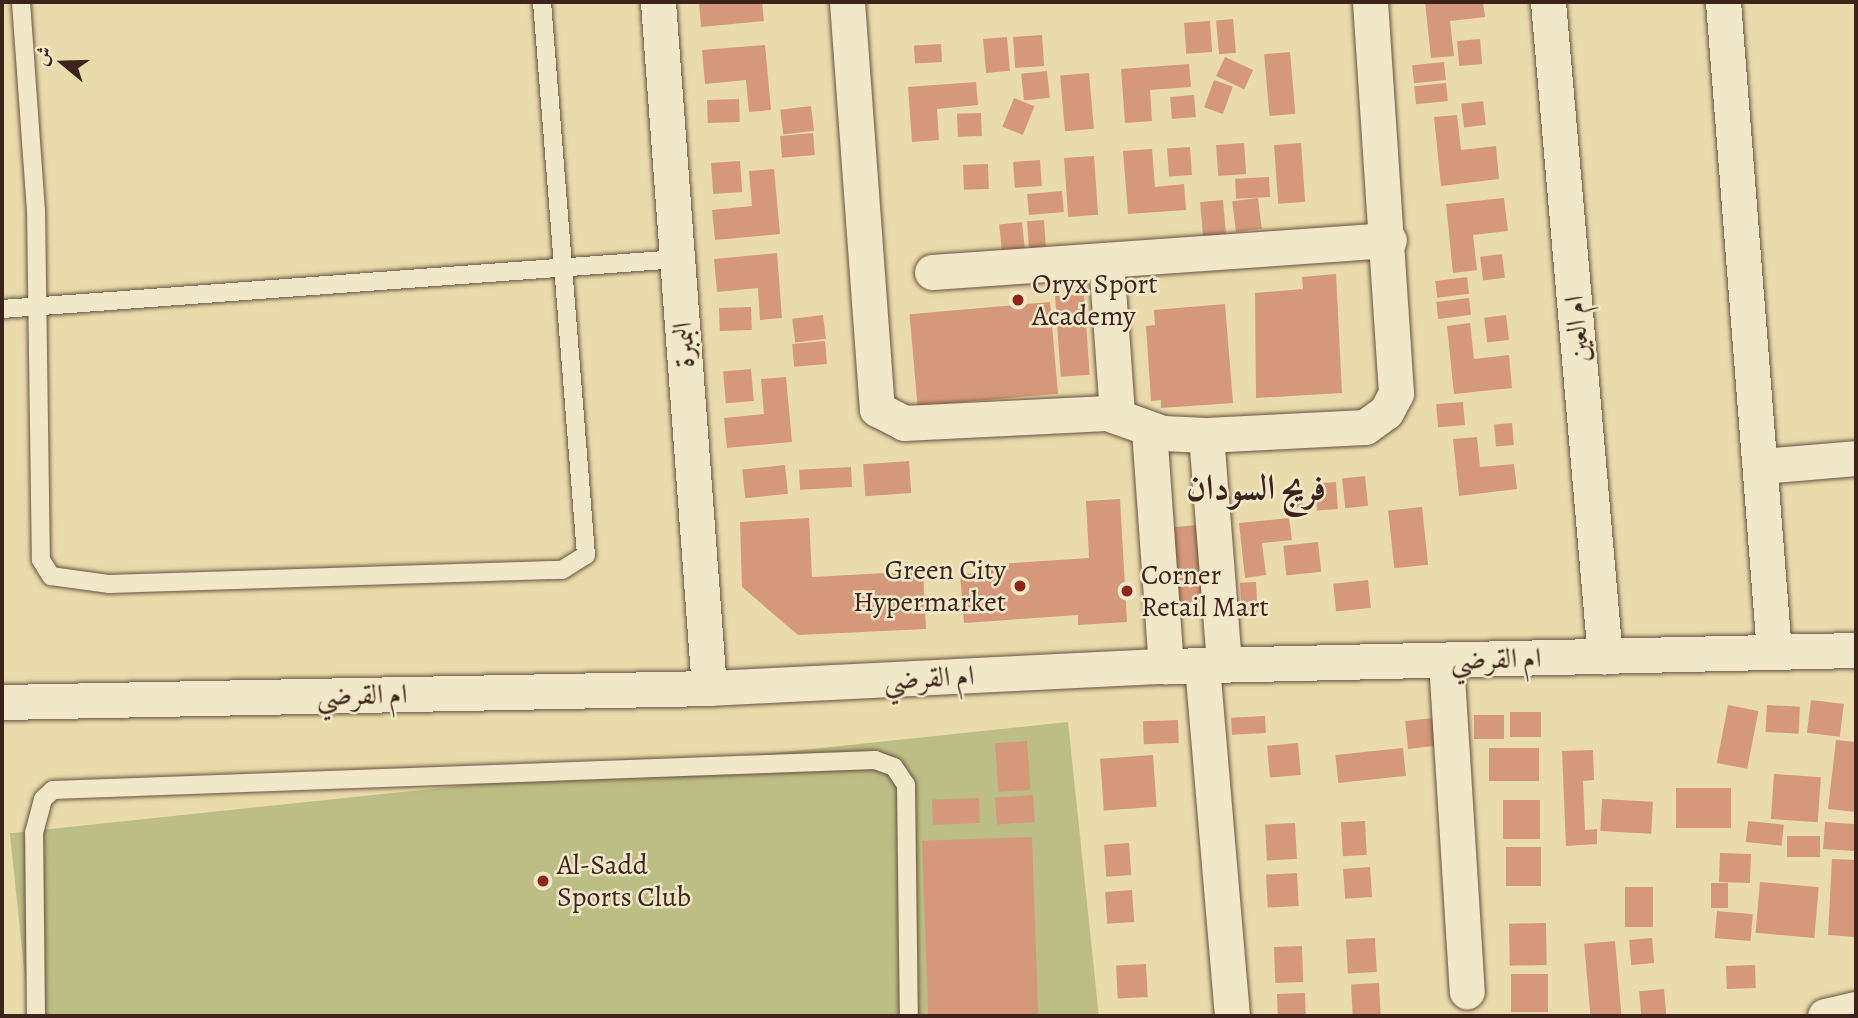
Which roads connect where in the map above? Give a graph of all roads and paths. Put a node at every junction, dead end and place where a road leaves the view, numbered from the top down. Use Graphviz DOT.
graph roads {
  1 [pos="21,2"];
  2 [pos="542,2"];
  3 [pos="658,2"];
  4 [pos="856,2"];
  5 [pos="1370,2"];
  6 [pos="1548,2"];
  7 [pos="1723,2"];
  8 [pos="1390,240"];
  9 [pos="678,259"];
  10 [pos="1106,260"];
  11 [pos="563,268"];
  12 [pos="932,272"];
  13 [pos="37,306"];
  14 [pos="2,309"];
  15 [pos="1116,415"];
  16 [pos="1149,430"];
  17 [pos="1206,435"];
  18 [pos="1856,458"];
  19 [pos="1761,466"];
  20 [pos="1856,650"];
  21 [pos="1774,652"];
  22 [pos="1605,657"];
  23 [pos="1447,661"];
  24 [pos="1213,665"];
  25 [pos="1166,666"];
  26 [pos="709,688"];
  27 [pos="2,702"];
  28 [pos="1467,991"];
  29 [pos="1856,1009"];
  30 [pos="36,1016"];
  31 [pos="909,1016"];
  32 [pos="1232,1016"];
  33 [pos="1825,1016"];
  1 -- 13 [label="lane"];
  2 -- 11 [label="lane"];
  3 -- 9 [label="street, البمبرة"];
  4 -- 15 [label="street"];
  5 -- 8 [label="street"];
  6 -- 22 [label="street, ام العين"];
  7 -- 19 [label="street"];
  8 -- 10 [label="street"];
  8 -- 17 [label="street"];
  9 -- 11 [label="lane"];
  9 -- 26 [label="street, البمبرة"];
  10 -- 12 [label="street"];
  10 -- 15 [label="street"];
  11 -- 13 [label="lane"];
  11 -- 13 [label="lane"];
  13 -- 14 [label="lane"];
  15 -- 16 [label="street"];
  16 -- 17 [label="street"];
  16 -- 25 [label="street"];
  17 -- 24 [label="street"];
  18 -- 19 [label="street"];
  19 -- 21 [label="street"];
  20 -- 21 [label="street, ام القرضي"];
  21 -- 22 [label="street, ام القرضي"];
  22 -- 23 [label="street, ام القرضي"];
  23 -- 24 [label="street, ام القرضي"];
  23 -- 28 [label="street"];
  24 -- 25 [label="street, ام القرضي"];
  24 -- 32 [label="street"];
  25 -- 26 [label="street, ام القرضي"];
  26 -- 27 [label="street, ام القرضي"];
  29 -- 33 [label="street"];
  30 -- 31 [label="lane"];
}
